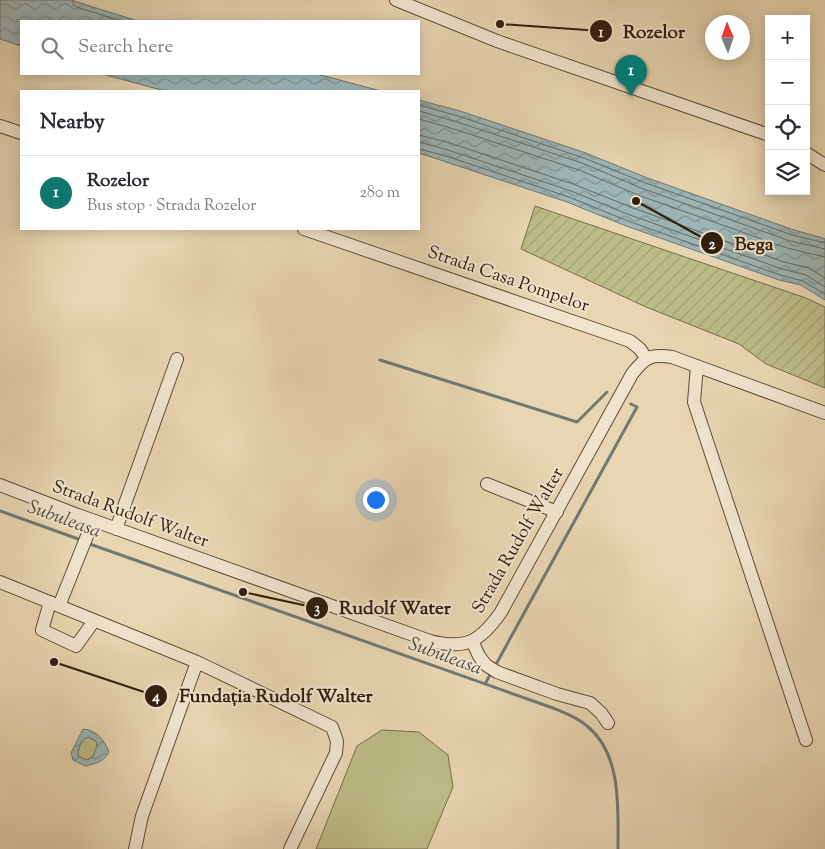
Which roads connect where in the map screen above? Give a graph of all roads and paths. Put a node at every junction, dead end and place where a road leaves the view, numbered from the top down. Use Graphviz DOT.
graph roads {
  1 [pos="396,0"];
  2 [pos="0,126"];
  3 [pos="20,133"];
  4 [pos="765,134"];
  5 [pos="810,156"];
  6 [pos="825,165"];
  7 [pos="307,230"];
  8 [pos="646,358"];
  9 [pos="177,359"];
  10 [pos="697,366"];
  11 [pos="825,413"];
  12 [pos="488,484"];
  13 [pos="0,485"];
  14 [pos="556,512"];
  15 [pos="92,524"];
  16 [pos="116,529"];
  17 [pos="0,582"];
  18 [pos="54,604"];
  19 [pos="94,621"];
  20 [pos="472,641"];
  21 [pos="196,662"];
  22 [pos="608,723"];
  23 [pos="806,740"];
  24 [pos="135,849"];
  25 [pos="290,849"];
  1 -- 4 [label="street"];
  2 -- 3 [label="street"];
  5 -- 6 [label="street"];
  7 -- 8 [label="street, Strada Casa Pompelor"];
  8 -- 10 [label="street"];
  8 -- 14 [label="street, Strada Rudolf Walter"];
  9 -- 16 [label="street"];
  10 -- 11 [label="street"];
  10 -- 23 [label="street"];
  12 -- 14 [label="street"];
  13 -- 15 [label="street, Strada Rudolf Walter"];
  14 -- 20 [label="street, Strada Rudolf Walter"];
  15 -- 16 [label="street, Strada Rudolf Walter"];
  15 -- 18 [label="street"];
  16 -- 20 [label="street, Strada Rudolf Walter"];
  17 -- 18 [label="street"];
  18 -- 19 [label="street"];
  18 -- 19 [label="street"];
  19 -- 21 [label="street"];
  20 -- 22 [label="street"];
  21 -- 24 [label="street"];
  21 -- 25 [label="street"];
}
